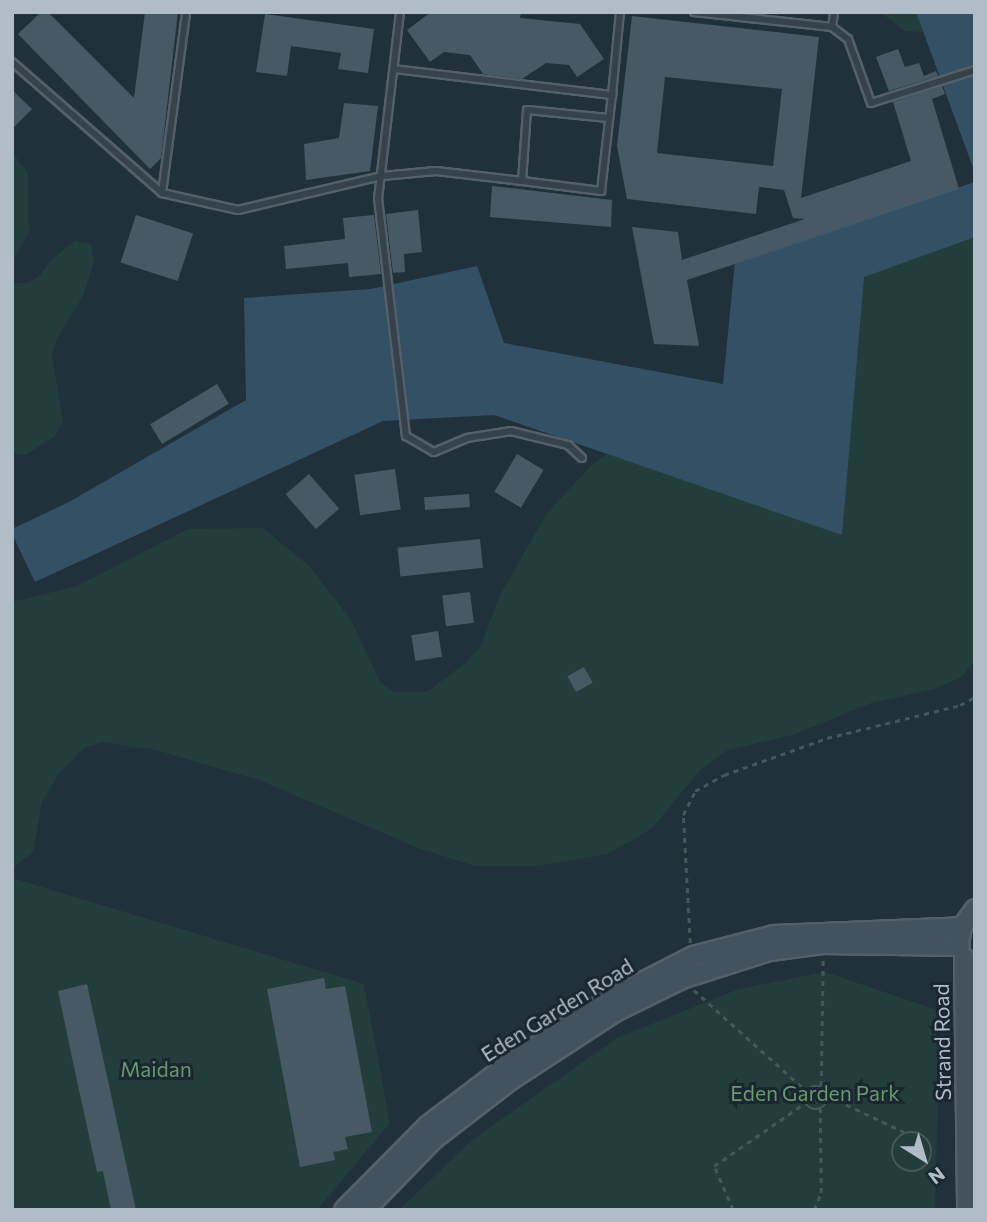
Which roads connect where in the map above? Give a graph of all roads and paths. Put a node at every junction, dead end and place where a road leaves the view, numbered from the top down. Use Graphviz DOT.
graph roads {
  1 [pos="186,12"];
  2 [pos="400,12"];
  3 [pos="620,12"];
  4 [pos="694,12"];
  5 [pos="834,12"];
  6 [pos="832,27"];
  7 [pos="13,64"];
  8 [pos="394,69"];
  9 [pos="975,70"];
  10 [pos="612,94"];
  11 [pos="608,118"];
  12 [pos="382,176"];
  13 [pos="522,181"];
  14 [pos="162,193"];
  15 [pos="582,458"];
  16 [pos="975,697"];
  17 [pos="975,909"];
  18 [pos="962,927"];
  19 [pos="823,944"];
  20 [pos="693,956"];
  21 [pos="966,959"];
  22 [pos="682,979"];
  23 [pos="821,1086"];
  24 [pos="806,1091"];
  25 [pos="828,1096"];
  26 [pos="805,1103"];
  27 [pos="820,1109"];
  28 [pos="905,1133"];
  29 [pos="344,1210"];
  30 [pos="365,1210"];
  31 [pos="733,1210"];
  32 [pos="814,1210"];
  33 [pos="967,1210"];
  1 -- 14 [label="lane"];
  2 -- 8 [label="lane"];
  3 -- 10 [label="lane"];
  4 -- 6 [label="lane"];
  5 -- 6 [label="lane"];
  6 -- 9 [label="lane"];
  7 -- 14 [label="lane"];
  8 -- 10 [label="lane"];
  8 -- 12 [label="lane"];
  10 -- 11 [label="lane"];
  11 -- 13 [label="lane"];
  11 -- 13 [label="lane"];
  12 -- 13 [label="lane"];
  12 -- 14 [label="lane"];
  12 -- 15 [label="lane"];
  16 -- 20 [label="path"];
  17 -- 18 [label="main road"];
  18 -- 20 [label="main road, Eden Garden Road"];
  18 -- 21 [label="main road, Strand Road"];
  19 -- 21 [label="main road, Eden Garden Road"];
  19 -- 22 [label="main road, Eden Garden Road"];
  19 -- 23 [label="path"];
  20 -- 29 [label="main road, Eden Garden Road"];
  21 -- 33 [label="main road, Strand Road"];
  22 -- 24 [label="path"];
  22 -- 30 [label="main road, Eden Garden Road"];
  23 -- 24 [label="path"];
  23 -- 25 [label="path"];
  24 -- 26 [label="path"];
  25 -- 27 [label="path"];
  25 -- 28 [label="path"];
  26 -- 27 [label="path"];
  26 -- 31 [label="path"];
  27 -- 32 [label="path"];
  28 -- 28 [label="path"];
}
